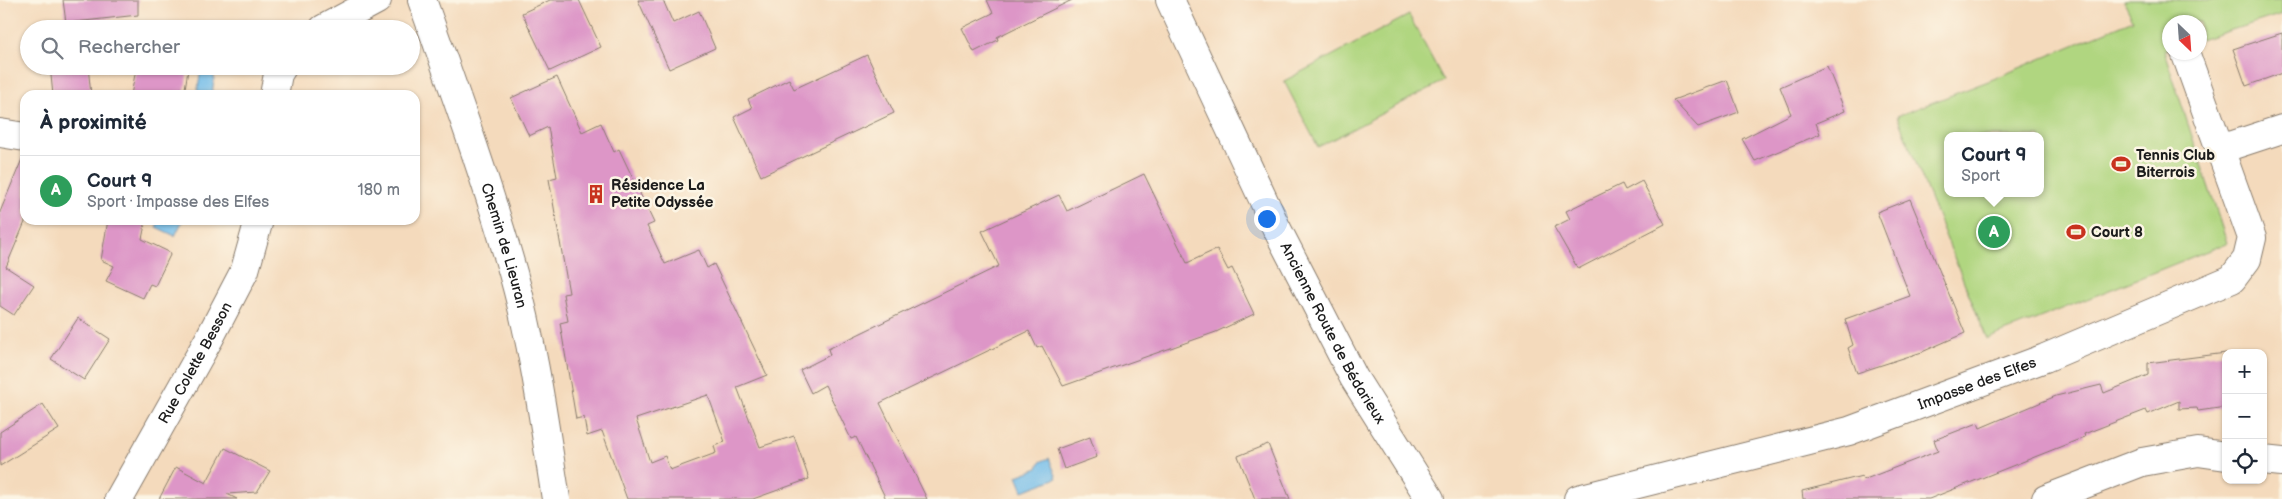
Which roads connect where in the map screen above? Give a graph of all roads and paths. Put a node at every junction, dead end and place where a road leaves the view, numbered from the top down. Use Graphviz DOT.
graph roads {
  1 [pos="377,0"];
  2 [pos="422,0"];
  3 [pos="1170,0"];
  4 [pos="340,20"];
  5 [pos="2188,60"];
  6 [pos="278,75"];
  7 [pos="275,90"];
  8 [pos="2282,129"];
  9 [pos="0,132"];
  10 [pos="20,136"];
  11 [pos="2221,149"];
  12 [pos="258,225"];
  13 [pos="2222,455"];
  14 [pos="2267,460"];
  15 [pos="2282,462"];
  16 [pos="119,499"];
  17 [pos="556,499"];
  18 [pos="1430,499"];
  19 [pos="1578,499"];
  20 [pos="2046,499"];
  1 -- 4 [label="street"];
  2 -- 17 [label="street, Chemin de Lieuran"];
  3 -- 18 [label="street, Ancienne Route de Bédarieux"];
  5 -- 11 [label="street, Impasse des Elfes"];
  6 -- 7 [label="street"];
  8 -- 11 [label="street"];
  9 -- 10 [label="street"];
  11 -- 19 [label="street, Impasse des Elfes"];
  12 -- 16 [label="street, Rue Colette Besson"];
  13 -- 20 [label="street"];
  14 -- 15 [label="street"];
}
